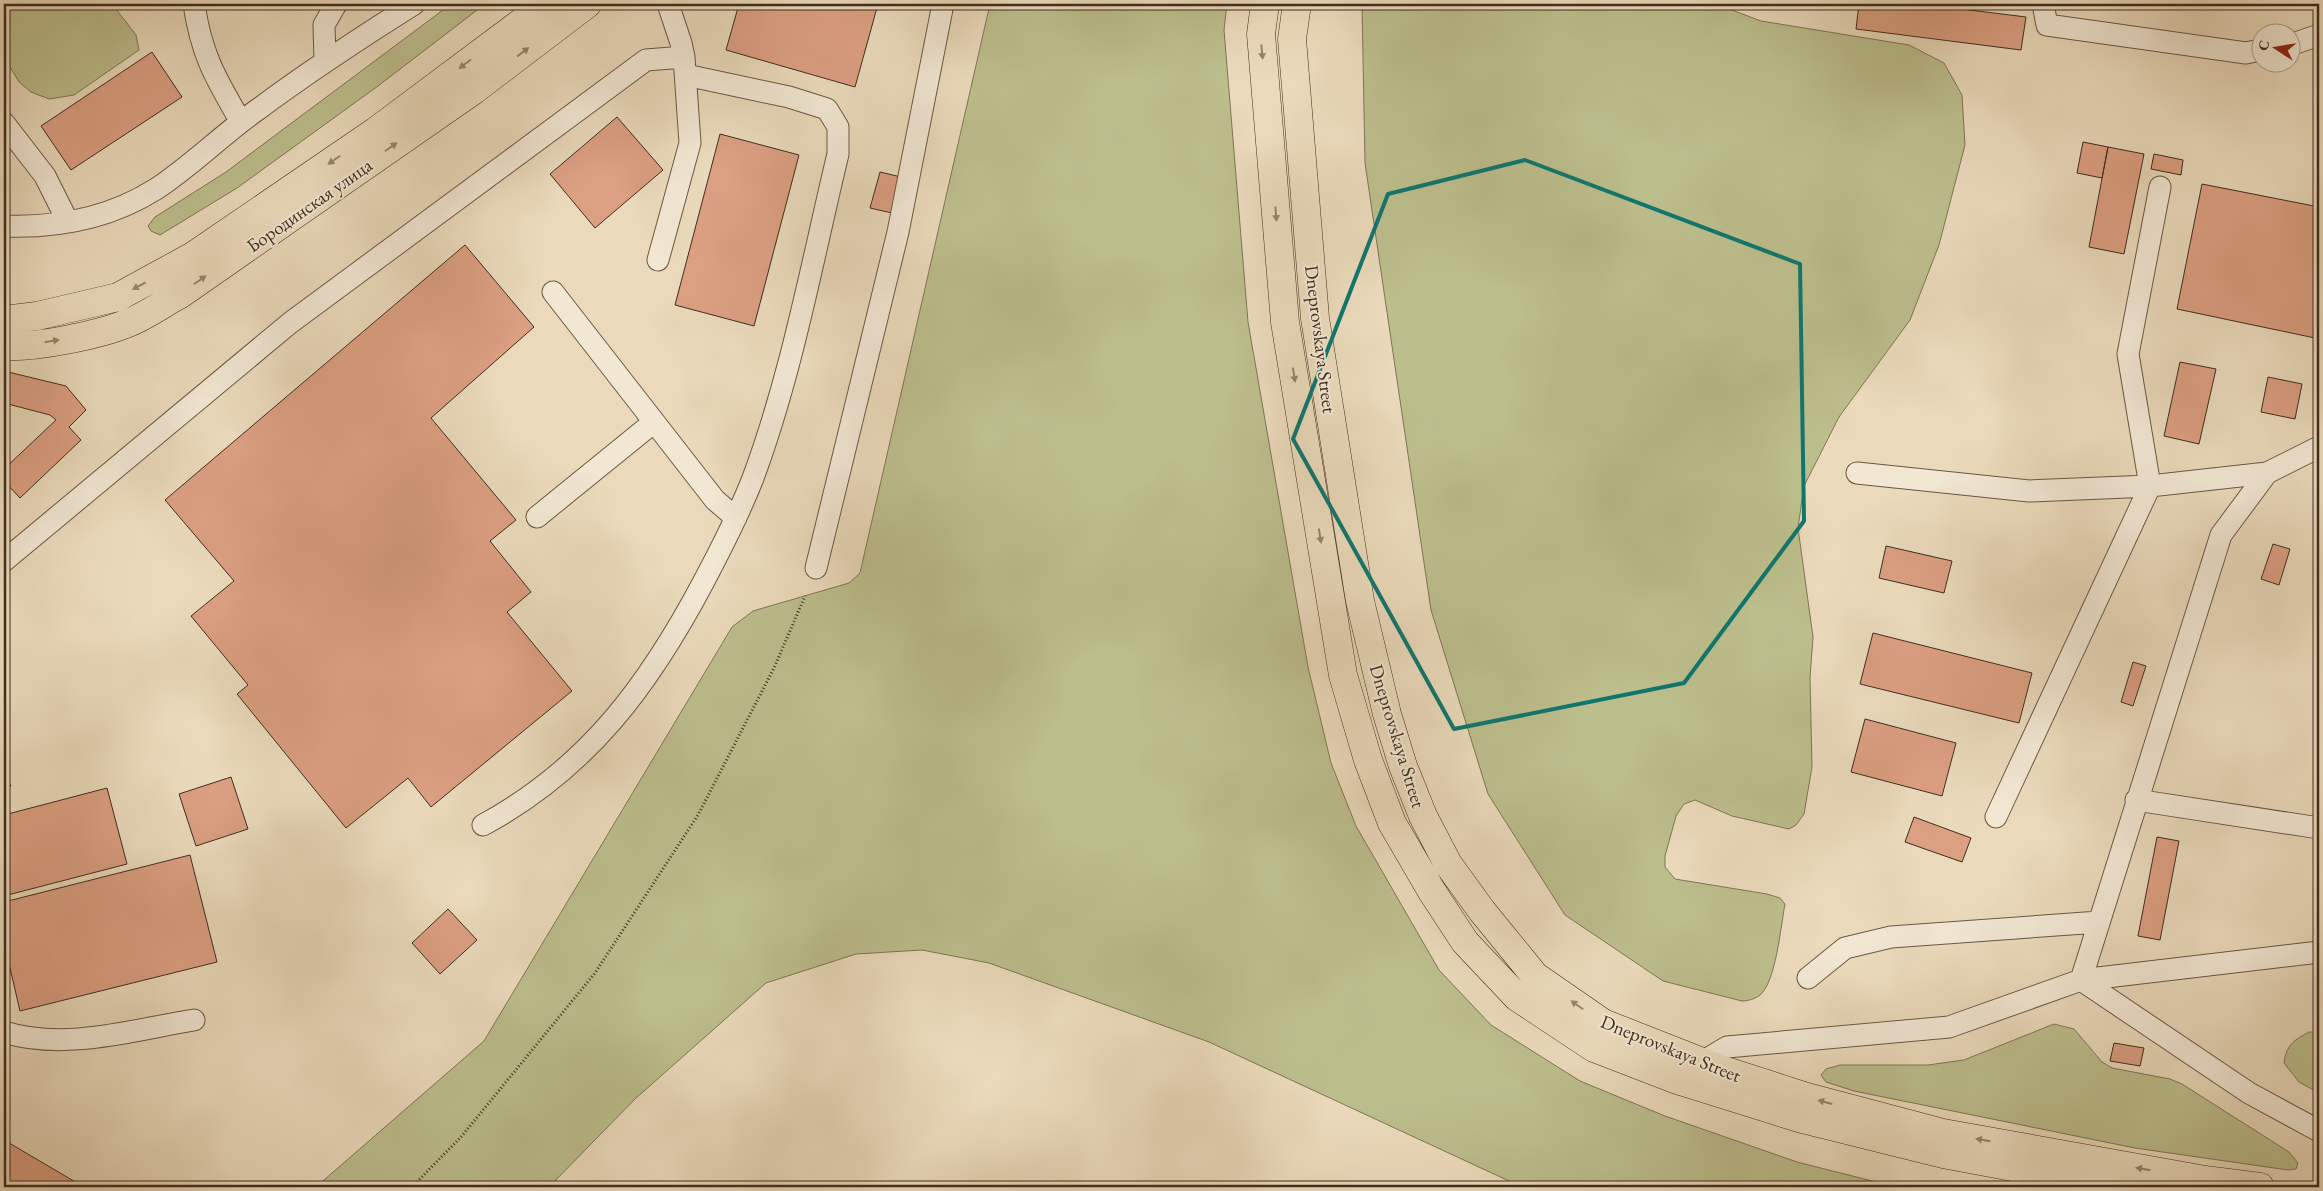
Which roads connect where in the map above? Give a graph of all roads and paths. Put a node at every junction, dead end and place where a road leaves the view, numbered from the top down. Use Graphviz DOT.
graph roads {
  1 [pos="194,4"];
  2 [pos="336,4"];
  3 [pos="414,4"];
  4 [pos="546,4"];
  5 [pos="587,4"];
  6 [pos="668,4"];
  7 [pos="942,4"];
  8 [pos="1265,4"];
  9 [pos="1297,4"];
  10 [pos="2043,4"];
  11 [pos="2319,35"];
  12 [pos="2300,42"];
  13 [pos="2250,52"];
  14 [pos="325,60"];
  15 [pos="685,66"];
  16 [pos="241,122"];
  17 [pos="4,123"];
  18 [pos="2160,187"];
  19 [pos="68,222"];
  20 [pos="4,226"];
  21 [pos="658,260"];
  22 [pos="554,292"];
  23 [pos="4,320"];
  24 [pos="4,346"];
  25 [pos="654,422"];
  26 [pos="2319,447"];
  27 [pos="1857,473"];
  28 [pos="2267,473"];
  29 [pos="2150,486"];
  30 [pos="537,517"];
  31 [pos="736,518"];
  32 [pos="4,561"];
  33 [pos="816,568"];
  34 [pos="2136,800"];
  35 [pos="1996,817"];
  36 [pos="482,825"];
  37 [pos="2319,828"];
  38 [pos="2098,922"];
  39 [pos="2319,952"];
  40 [pos="1808,978"];
  41 [pos="2081,980"];
  42 [pos="194,1020"];
  43 [pos="4,1032"];
  44 [pos="1702,1062"];
  45 [pos="2319,1131"];
  46 [pos="412,1187"];
  47 [pos="2120,1187"];
  48 [pos="2260,1187"];
  1 -- 16 [label="lane"];
  2 -- 14 [label="lane"];
  3 -- 14 [label="lane"];
  4 -- 23 [label="main road, Бородинская улица, one-way"];
  24 -- 5 [label="main road, Бородинская улица, one-way"];
  6 -- 15 [label="lane"];
  7 -- 33 [label="lane"];
  8 -- 47 [label="main road, Dneprovskaya Street, one-way"];
  44 -- 9 [label="main road, Dneprovskaya Street, one-way"];
  10 -- 13 [label="lane"];
  11 -- 12 [label="lane"];
  14 -- 16 [label="lane"];
  15 -- 21 [label="lane"];
  15 -- 31 [label="lane"];
  15 -- 32 [label="lane"];
  16 -- 19 [label="lane"];
  17 -- 19 [label="lane"];
  18 -- 29 [label="lane"];
  19 -- 20 [label="lane"];
  22 -- 25 [label="lane"];
  25 -- 30 [label="lane"];
  25 -- 31 [label="lane"];
  26 -- 28 [label="lane"];
  27 -- 29 [label="lane"];
  28 -- 29 [label="lane"];
  28 -- 34 [label="lane"];
  29 -- 35 [label="lane"];
  31 -- 36 [label="lane"];
  33 -- 46 [label="path"];
  34 -- 37 [label="lane"];
  34 -- 38 [label="lane"];
  38 -- 40 [label="lane"];
  38 -- 41 [label="lane"];
  39 -- 41 [label="lane"];
  41 -- 44 [label="lane"];
  41 -- 45 [label="lane"];
  42 -- 43 [label="lane"];
  48 -- 44 [label="main road, Dneprovskaya Street, one-way"];
}
